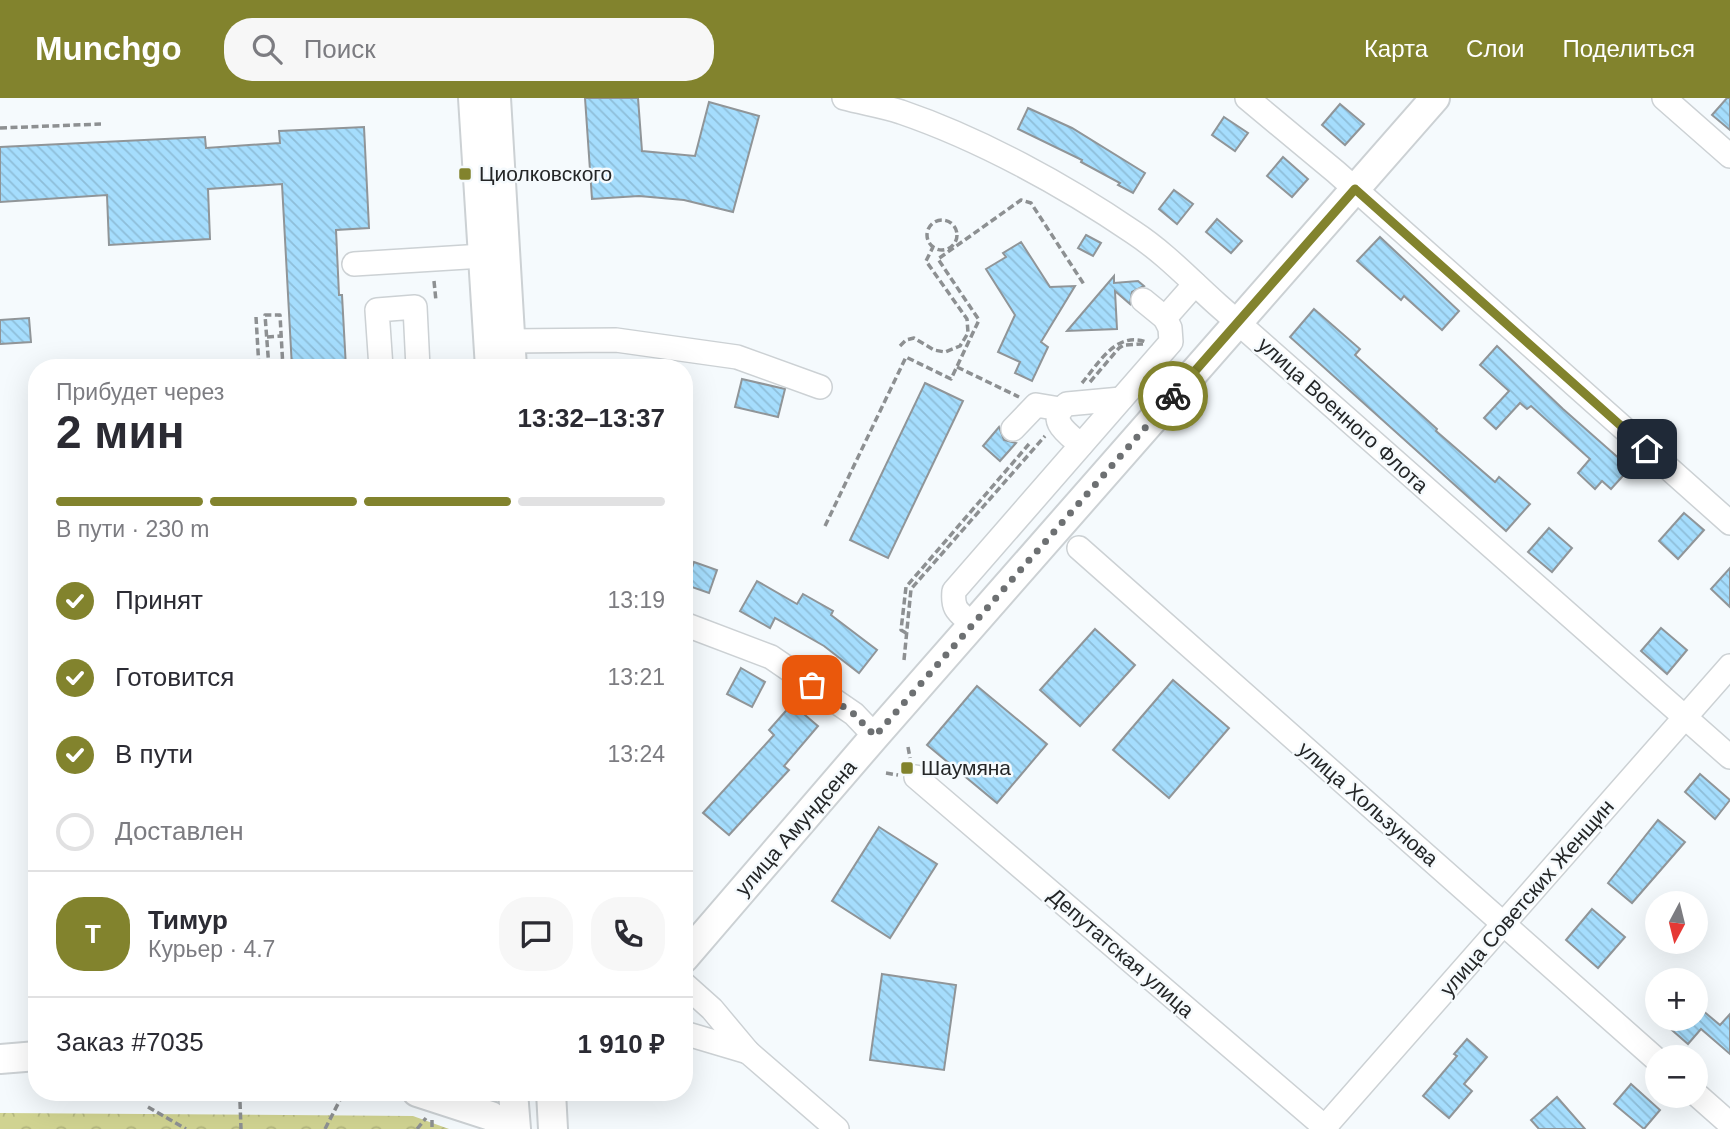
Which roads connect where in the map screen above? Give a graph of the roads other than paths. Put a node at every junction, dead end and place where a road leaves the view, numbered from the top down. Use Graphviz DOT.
graph roads {
  1 [pos="473,98"];
  2 [pos="496,98"];
  3 [pos="844,98"];
  4 [pos="1247,98"];
  5 [pos="1435,98"];
  6 [pos="1664,98"];
  7 [pos="901,105"];
  8 [pos="1730,156"];
  9 [pos="1355,189"];
  10 [pos="483,256"];
  11 [pos="354,264"];
  12 [pos="1195,284"];
  13 [pos="1143,300"];
  14 [pos="1165,318"];
  15 [pos="1239,322"];
  16 [pos="511,354"];
  17 [pos="380,359"];
  18 [pos="418,359"];
  19 [pos="489,359"];
  20 [pos="820,387"];
  21 [pos="1121,399"];
  22 [pos="1062,411"];
  23 [pos="1023,435"];
  24 [pos="1081,445"];
  25 [pos="1730,523"];
  26 [pos="1079,548"];
  27 [pos="973,625"];
  28 [pos="693,627"];
  29 [pos="1730,666"];
  30 [pos="1685,717"];
  31 [pos="875,736"];
  32 [pos="1730,757"];
  33 [pos="916,777"];
  34 [pos="1504,924"];
  35 [pos="693,948"];
  36 [pos="693,992"];
  37 [pos="693,1036"];
  38 [pos="1645,1049"];
  39 [pos="748,1052"];
  40 [pos="28,1057"];
  41 [pos="0,1059"];
  42 [pos="445,1101"];
  43 [pos="514,1101"];
  44 [pos="551,1101"];
  45 [pos="1708,1105"];
  46 [pos="1730,1125"];
  47 [pos="1325,1128"];
  48 [pos="509,1129"];
  49 [pos="516,1129"];
  50 [pos="553,1129"];
  51 [pos="837,1129"];
  1 -- 10 [label="main road"];
  2 -- 16 [label="main road"];
  3 -- 7 [label="street, улица Военного Флота"];
  4 -- 9 [label="street"];
  5 -- 9 [label="main road, улица Амундсена"];
  6 -- 8 [label="street"];
  7 -- 12 [label="street, улица Военного Флота"];
  9 -- 15 [label="main road, улица Амундсена"];
  9 -- 25 [label="street"];
  10 -- 11 [label="street"];
  10 -- 19 [label="main road"];
  12 -- 14 [label="street"];
  12 -- 15 [label="street, улица Военного Флота"];
  13 -- 14 [label="street"];
  14 -- 21 [label="street"];
  15 -- 27 [label="main road, улица Амундсена"];
  15 -- 30 [label="street, улица Военного Флота"];
  16 -- 20 [label="street"];
  17 -- 18 [label="street"];
  21 -- 22 [label="street"];
  21 -- 24 [label="street"];
  22 -- 23 [label="street"];
  22 -- 24 [label="street"];
  24 -- 27 [label="street"];
  26 -- 34 [label="street, улица Хользунова"];
  27 -- 31 [label="main road, улица Амундсена"];
  28 -- 31 [label="street"];
  29 -- 30 [label="street, улица Советских Женщин"];
  30 -- 32 [label="street, улица Военного Флота"];
  30 -- 34 [label="street, улица Советских Женщин"];
  31 -- 35 [label="main road, улица Амундсена"];
  33 -- 47 [label="street, Депутатская улица"];
  34 -- 38 [label="street, улица Хользунова"];
  34 -- 47 [label="street, улица Советских Женщин"];
  36 -- 39 [label="street"];
  37 -- 39 [label="street"];
  39 -- 51 [label="street"];
  40 -- 41 [label="main road"];
  42 -- 48 [label="main road"];
  43 -- 49 [label="main road"];
  44 -- 50 [label="main road"];
  45 -- 46 [label="street"];
}
